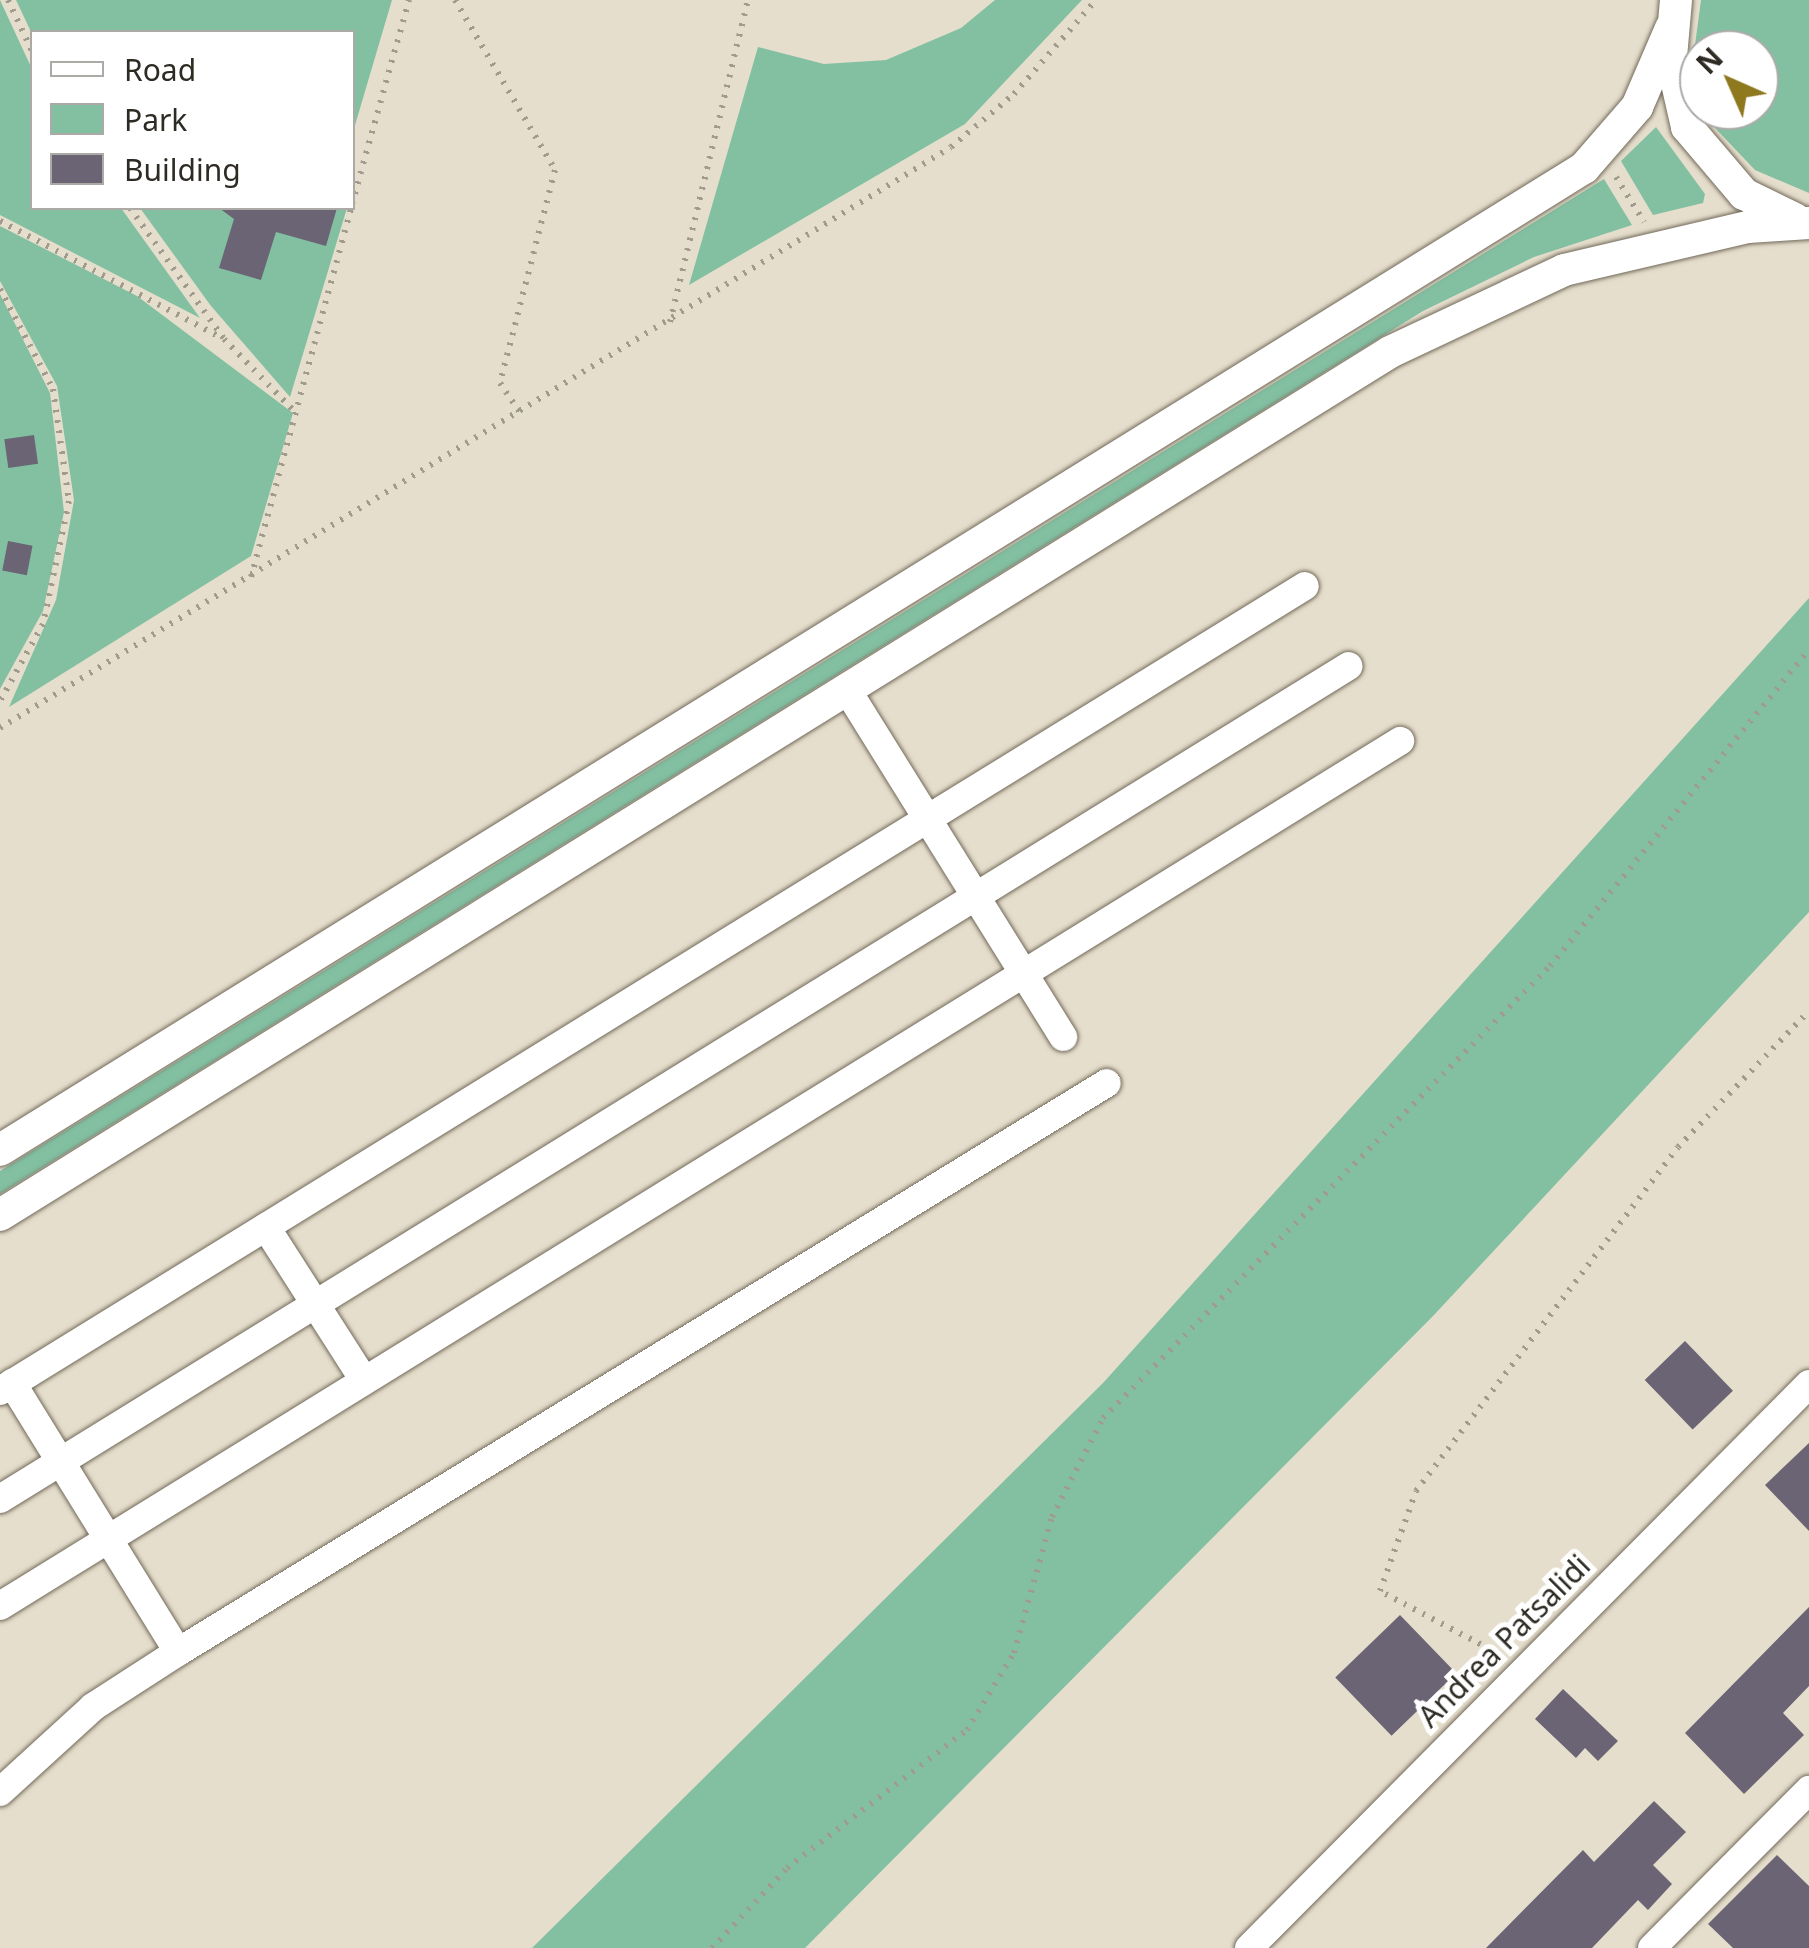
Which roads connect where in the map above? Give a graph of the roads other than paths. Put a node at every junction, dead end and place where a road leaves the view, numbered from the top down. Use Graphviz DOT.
graph roads {
  1 [pos="1673,13"];
  2 [pos="1809,222"];
  3 [pos="1305,586"];
  4 [pos="1348,666"];
  5 [pos="846,688"];
  6 [pos="1400,741"];
  7 [pos="928,821"];
  8 [pos="975,895"];
  9 [pos="1024,974"];
  10 [pos="1063,1037"];
  11 [pos="1107,1083"];
  12 [pos="0,1150"];
  13 [pos="0,1215"];
  14 [pos="266,1227"];
  15 [pos="319,1309"];
  16 [pos="364,1380"];
  17 [pos="1809,1384"];
  18 [pos="6,1387"];
  19 [pos="60,1462"];
  20 [pos="0,1499"];
  21 [pos="108,1540"];
  22 [pos="0,1606"];
  23 [pos="178,1652"];
  24 [pos="1809,1790"];
  25 [pos="0,1792"];
  26 [pos="1250,1948"];
  27 [pos="1652,1948"];
  1 -- 2 [label="street"];
  1 -- 12 [label="street"];
  2 -- 5 [label="street"];
  3 -- 7 [label="street"];
  4 -- 8 [label="street"];
  5 -- 7 [label="street"];
  5 -- 13 [label="street"];
  6 -- 9 [label="street"];
  7 -- 8 [label="street"];
  7 -- 14 [label="street"];
  8 -- 9 [label="street"];
  8 -- 15 [label="street"];
  9 -- 10 [label="street"];
  9 -- 16 [label="street"];
  11 -- 23 [label="street"];
  14 -- 15 [label="street"];
  14 -- 18 [label="street"];
  15 -- 16 [label="street"];
  15 -- 19 [label="street"];
  16 -- 21 [label="street"];
  17 -- 26 [label="street, Andrea Patsalidi"];
  18 -- 19 [label="street"];
  19 -- 20 [label="street"];
  19 -- 21 [label="street"];
  21 -- 22 [label="street"];
  21 -- 23 [label="street"];
  23 -- 25 [label="street"];
  24 -- 27 [label="street"];
}
